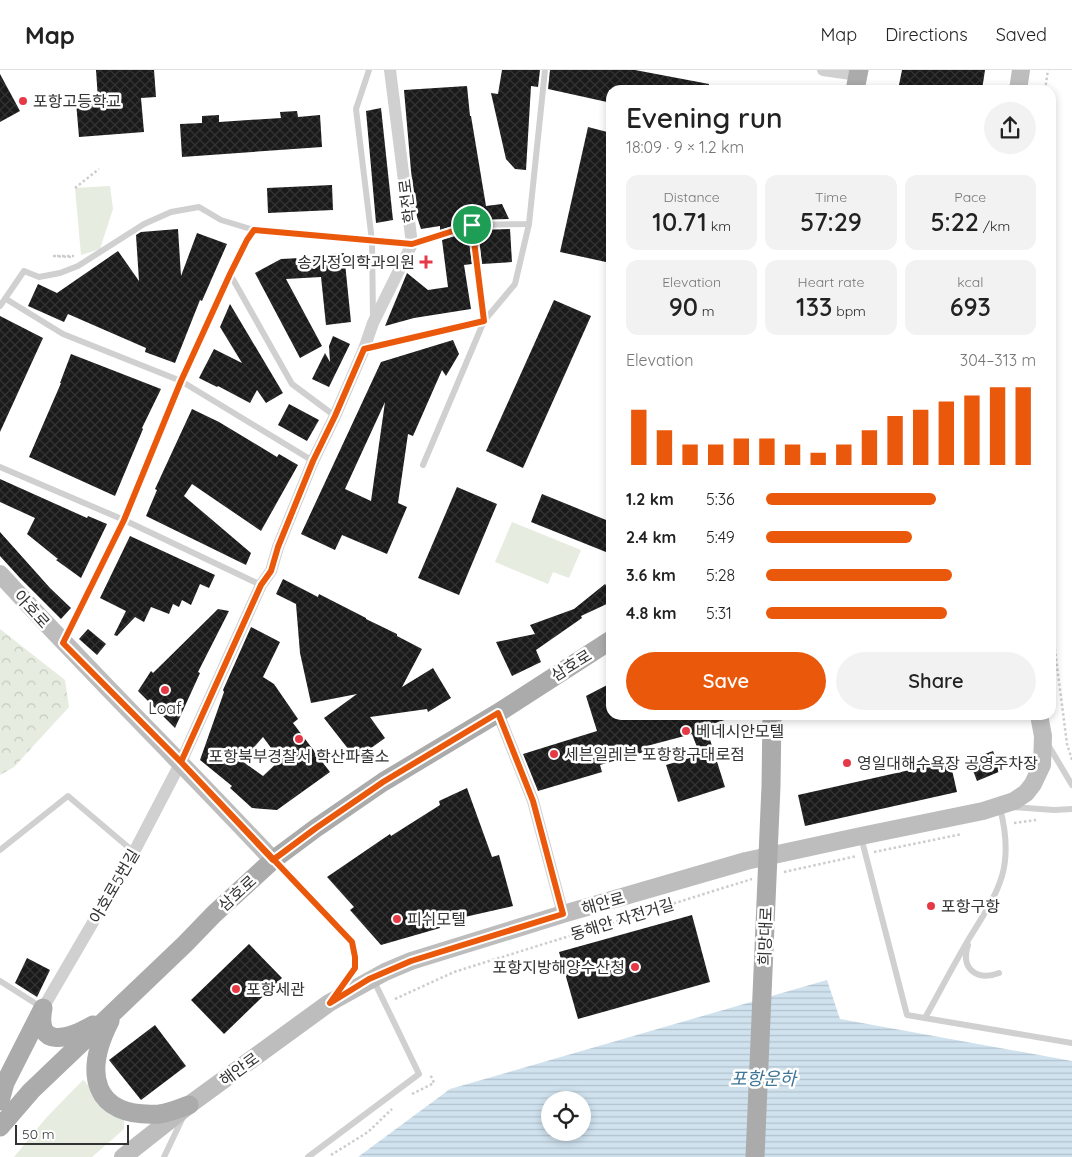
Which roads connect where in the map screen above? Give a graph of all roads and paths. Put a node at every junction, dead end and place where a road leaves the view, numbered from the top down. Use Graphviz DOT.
graph roads {
  1 [pos="369,70"];
  2 [pos="390,70"];
  3 [pos="545,70"];
  4 [pos="823,70"];
  5 [pos="1021,70"];
  6 [pos="1048,70"];
  7 [pos="857,78"];
  8 [pos="1019,85"];
  9 [pos="1046,85"];
  10 [pos="99,169"];
  11 [pos="75,188"];
  12 [pos="528,224"];
  13 [pos="472,225"];
  14 [pos="254,230"];
  15 [pos="372,241"];
  16 [pos="412,244"];
  17 [pos="230,274"];
  18 [pos="6,299"];
  19 [pos="0,306"];
  20 [pos="484,321"];
  21 [pos="373,323"];
  22 [pos="364,349"];
  23 [pos="181,381"];
  24 [pos="335,416"];
  25 [pos="313,461"];
  26 [pos="423,465"];
  27 [pos="0,467"];
  28 [pos="124,520"];
  29 [pos="0,574"];
  30 [pos="261,585"];
  31 [pos="63,643"];
  32 [pos="606,643"];
  33 [pos="1056,656"];
  34 [pos="498,713"];
  35 [pos="772,720"];
  36 [pos="1040,720"];
  37 [pos="1043,736"];
  38 [pos="1072,760"];
  39 [pos="181,762"];
  40 [pos="1072,785"];
  41 [pos="1000,807"];
  42 [pos="1072,809"];
  43 [pos="1042,820"];
  44 [pos="1004,824"];
  45 [pos="967,832"];
  46 [pos="861,836"];
  47 [pos="0,850"];
  48 [pos="134,852"];
  49 [pos="866,854"];
  50 [pos="273,860"];
  51 [pos="775,874"];
  52 [pos="757,878"];
  53 [pos="563,914"];
  54 [pos="970,937"];
  55 [pos="999,973"];
  56 [pos="373,977"];
  57 [pos="0,981"];
  58 [pos="395,999"];
  59 [pos="330,1003"];
  60 [pos="42,1008"];
  61 [pos="114,1013"];
  62 [pos="925,1018"];
  63 [pos="1072,1043"];
  64 [pos="429,1071"];
  65 [pos="406,1098"];
  66 [pos="0,1101"];
  67 [pos="189,1105"];
  68 [pos="393,1108"];
  69 [pos="0,1127"];
  70 [pos="123,1157"];
  71 [pos="164,1157"];
  72 [pos="308,1157"];
  73 [pos="328,1157"];
  74 [pos="755,1157"];
  1 -- 15 [label="lane"];
  2 -- 16 [label="street, 학전로"];
  3 -- 12 [label="lane"];
  4 -- 7 [label="street"];
  5 -- 8 [label="street"];
  6 -- 9 [label="path"];
  10 -- 11 [label="path"];
  12 -- 13 [label="lane"];
  12 -- 20 [label="lane"];
  13 -- 16 [label="lane"];
  13 -- 20 [label="lane"];
  14 -- 15 [label="lane"];
  14 -- 17 [label="lane"];
  14 -- 18 [label="lane"];
  15 -- 16 [label="lane"];
  15 -- 21 [label="lane"];
  16 -- 21 [label="street, 학전로"];
  17 -- 23 [label="lane"];
  17 -- 24 [label="lane"];
  18 -- 19 [label="lane"];
  18 -- 23 [label="lane"];
  20 -- 22 [label="lane"];
  20 -- 26 [label="lane"];
  21 -- 22 [label="street, 학전로"];
  22 -- 24 [label="street, 학전로"];
  23 -- 25 [label="lane"];
  23 -- 28 [label="lane"];
  24 -- 25 [label="street, 학전로"];
  25 -- 30 [label="street, 학전로"];
  27 -- 28 [label="lane"];
  28 -- 30 [label="lane"];
  28 -- 31 [label="lane"];
  29 -- 31 [label="street, 아호로"];
  30 -- 39 [label="street, 학전로"];
  31 -- 39 [label="street, 아호로"];
  32 -- 34 [label="main road, 삼호로"];
  33 -- 38 [label="path"];
  34 -- 50 [label="main road, 삼호로"];
  34 -- 53 [label="street"];
  35 -- 74 [label="main road, 희망대로, bridge"];
  36 -- 37 [label="street, 해안로"];
  37 -- 40 [label="lane"];
  37 -- 41 [label="street, 해안로"];
  39 -- 48 [label="street, 아호로5번길"];
  39 -- 50 [label="street, 아호로"];
  41 -- 42 [label="lane"];
  41 -- 44 [label="lane"];
  41 -- 46 [label="street, 해안로"];
  43 -- 44 [label="path"];
  44 -- 54 [label="lane"];
  45 -- 49 [label="path"];
  46 -- 49 [label="lane"];
  46 -- 53 [label="street, 해안로"];
  47 -- 48 [label="lane"];
  48 -- 60 [label="street, 아호로5번길"];
  49 -- 51 [label="path"];
  49 -- 62 [label="lane"];
  50 -- 59 [label="lane"];
  50 -- 61 [label="main road, 삼호로"];
  52 -- 58 [label="path, 동해안 자전거길"];
  53 -- 56 [label="street, 해안로"];
  54 -- 55 [label="lane"];
  54 -- 62 [label="lane"];
  56 -- 59 [label="street, 해안로"];
  56 -- 72 [label="lane"];
  57 -- 60 [label="lane"];
  59 -- 67 [label="street, 해안로"];
  60 -- 61 [label="main road"];
  60 -- 66 [label="main road"];
  61 -- 67 [label="main road"];
  61 -- 69 [label="main road, 삼호로"];
  62 -- 63 [label="lane"];
  64 -- 65 [label="path"];
  67 -- 70 [label="street, 해안로"];
  67 -- 71 [label="lane"];
  68 -- 73 [label="path"];
}
